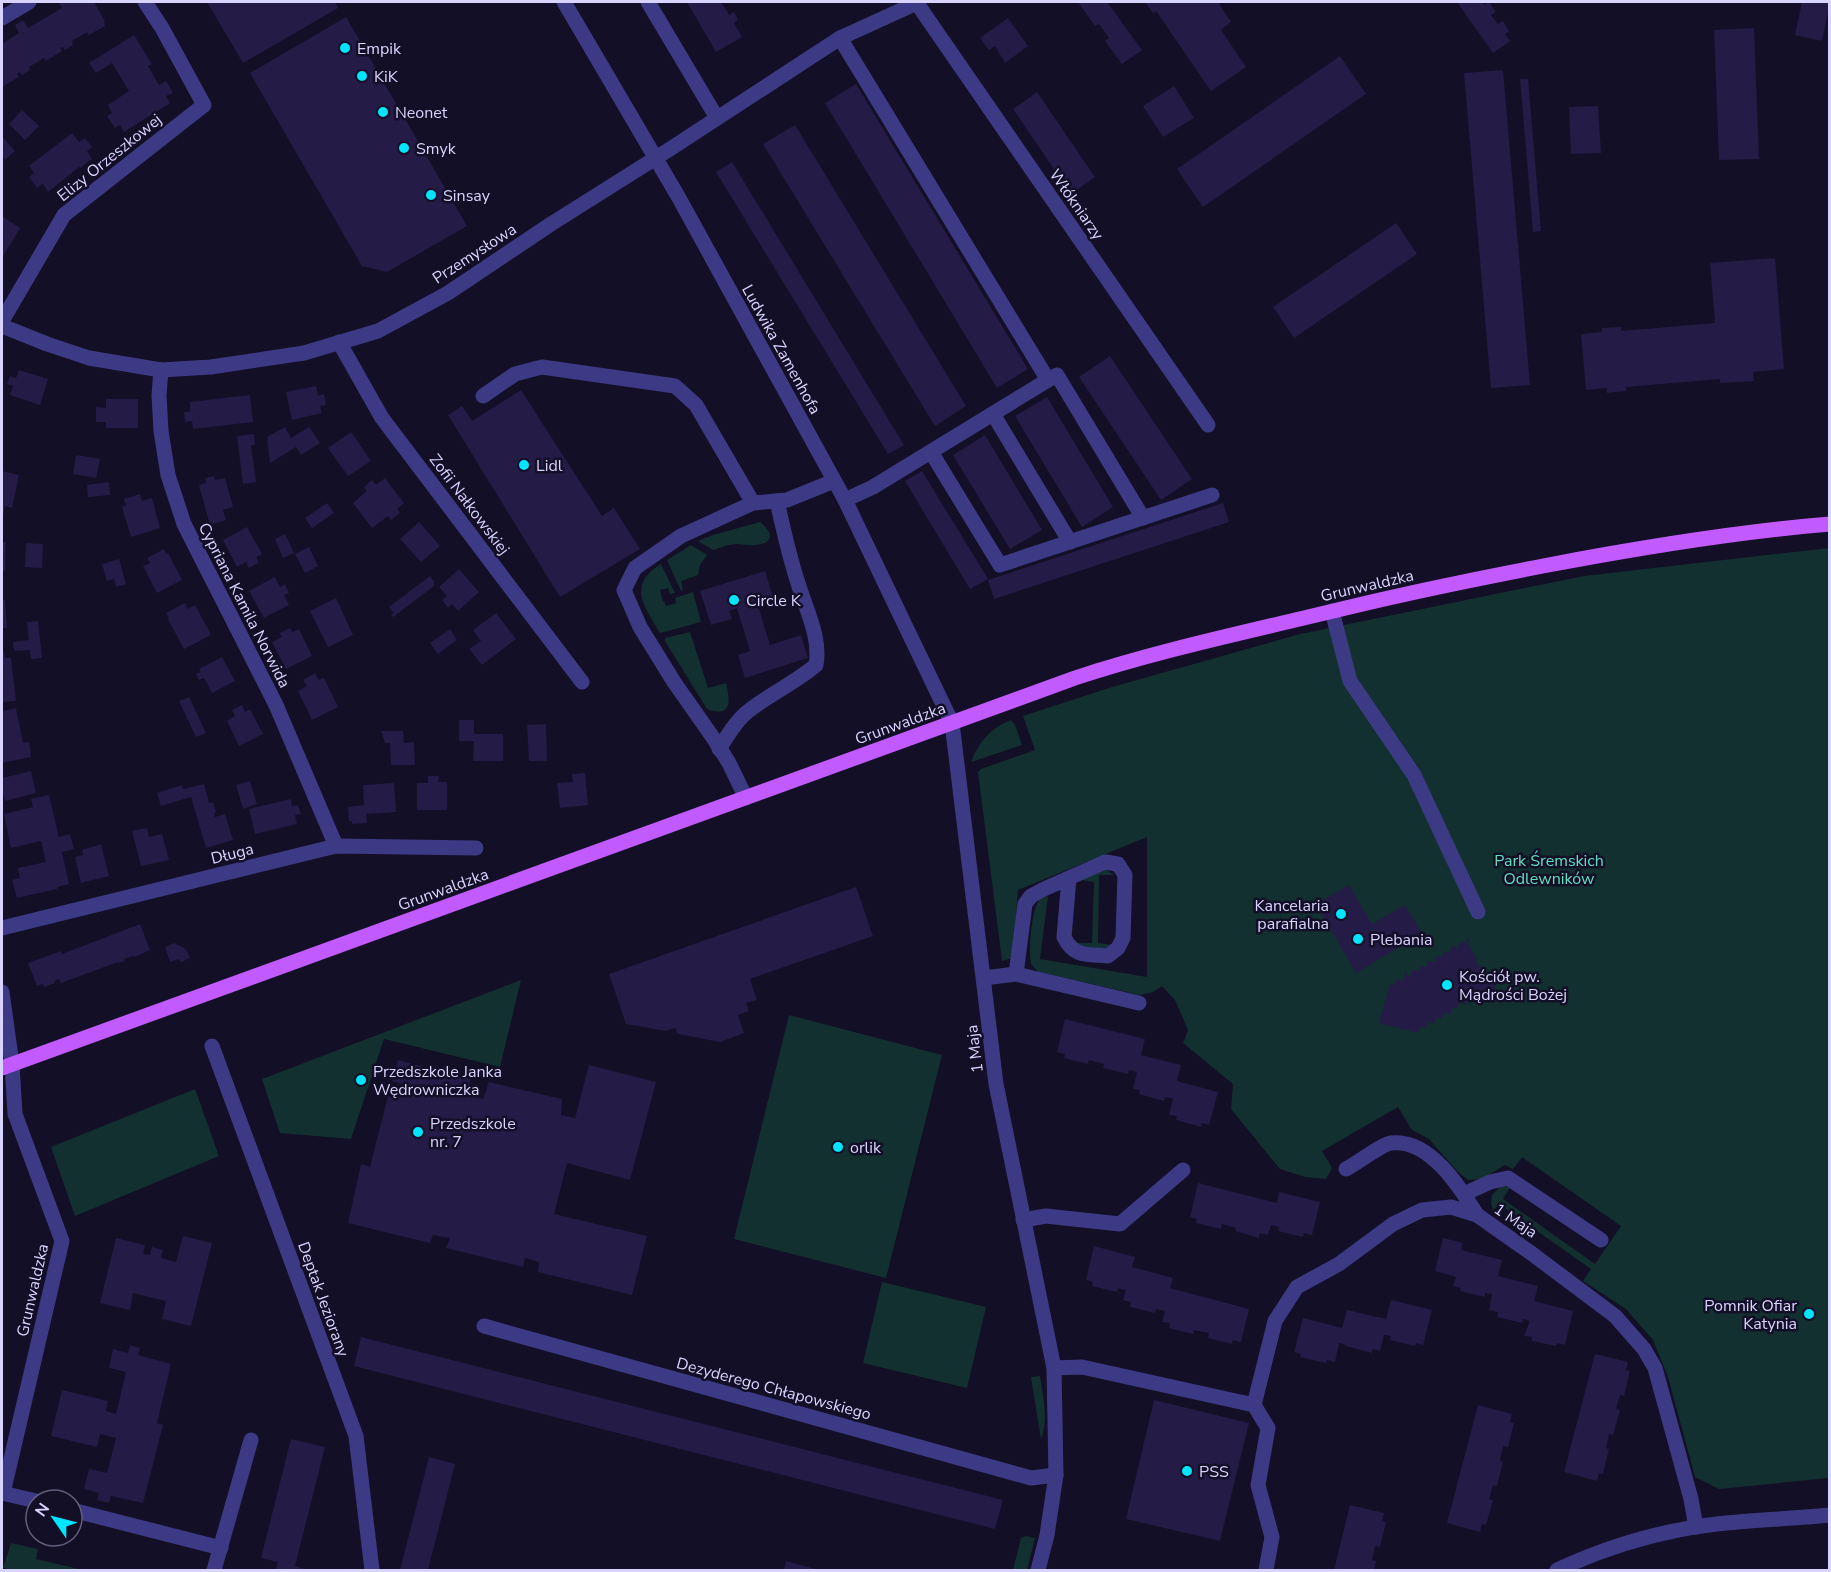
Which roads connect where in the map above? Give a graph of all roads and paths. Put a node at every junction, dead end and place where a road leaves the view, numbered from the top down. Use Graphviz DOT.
graph roads {
  1 [pos="29,2"];
  2 [pos="146,2"];
  3 [pos="564,2"];
  4 [pos="648,2"];
  5 [pos="917,2"];
  6 [pos="2,18"];
  7 [pos="840,38"];
  8 [pos="717,118"];
  9 [pos="655,158"];
  10 [pos="2,321"];
  11 [pos="2,326"];
  12 [pos="339,342"];
  13 [pos="161,370"];
  14 [pos="1048,380"];
  15 [pos="483,396"];
  16 [pos="993,414"];
  17 [pos="1208,425"];
  18 [pos="931,452"];
  19 [pos="834,480"];
  20 [pos="1212,495"];
  21 [pos="845,500"];
  22 [pos="777,501"];
  23 [pos="753,503"];
  24 [pos="1143,518"];
  25 [pos="1830,524"];
  26 [pos="1070,542"];
  27 [pos="1332,611"];
  28 [pos="582,682"];
  29 [pos="952,723"];
  30 [pos="719,749"];
  31 [pos="746,798"];
  32 [pos="336,846"];
  33 [pos="476,848"];
  34 [pos="1069,878"];
  35 [pos="1478,912"];
  36 [pos="2,928"];
  37 [pos="1016,974"];
  38 [pos="984,978"];
  39 [pos="2,992"];
  40 [pos="1139,1003"];
  41 [pos="212,1046"];
  42 [pos="7,1066"];
  43 [pos="1346,1169"];
  44 [pos="1183,1170"];
  45 [pos="1464,1194"];
  46 [pos="1477,1215"];
  47 [pos="1023,1220"];
  48 [pos="1601,1240"];
  49 [pos="484,1326"];
  50 [pos="1054,1368"];
  51 [pos="1254,1406"];
  52 [pos="251,1440"];
  53 [pos="1056,1475"];
  54 [pos="2,1493"];
  55 [pos="24,1498"];
  56 [pos="84,1513"];
  57 [pos="1830,1515"];
  58 [pos="1696,1527"];
  59 [pos="221,1548"];
  60 [pos="214,1570"];
  61 [pos="372,1570"];
  62 [pos="1038,1570"];
  63 [pos="1266,1570"];
  64 [pos="1557,1570"];
  1 -- 6 [label="street"];
  2 -- 10 [label="street, Elizy Orzeszkowej"];
  3 -- 9 [label="street, Ludwika Zamenhofa"];
  4 -- 8 [label="street"];
  5 -- 7 [label="street, Przemysłowa"];
  5 -- 17 [label="street, Włókniarzy"];
  7 -- 8 [label="street, Przemysłowa"];
  7 -- 14 [label="street"];
  8 -- 9 [label="street, Przemysłowa"];
  9 -- 12 [label="street, Przemysłowa"];
  9 -- 19 [label="street, Ludwika Zamenhofa"];
  11 -- 13 [label="street, Przemysłowa"];
  12 -- 13 [label="street, Przemysłowa"];
  12 -- 28 [label="street, Zofii Nałkowskiej"];
  13 -- 32 [label="street, Cypriana Kamila Norwida"];
  14 -- 16 [label="street"];
  14 -- 24 [label="street"];
  15 -- 23 [label="street"];
  16 -- 18 [label="street"];
  16 -- 26 [label="street"];
  18 -- 21 [label="street"];
  18 -- 26 [label="street"];
  19 -- 21 [label="street, Ludwika Zamenhofa"];
  19 -- 22 [label="street"];
  20 -- 24 [label="street"];
  21 -- 29 [label="street, Ludwika Zamenhofa"];
  22 -- 23 [label="street"];
  22 -- 30 [label="street"];
  23 -- 30 [label="street"];
  24 -- 26 [label="street"];
  25 -- 27 [label="main road, Grunwaldzka"];
  27 -- 29 [label="main road, Grunwaldzka"];
  27 -- 35 [label="street"];
  29 -- 31 [label="main road, Grunwaldzka"];
  29 -- 38 [label="street, 1 Maja"];
  30 -- 31 [label="street"];
  31 -- 42 [label="main road, Grunwaldzka"];
  32 -- 33 [label="street, Długa"];
  32 -- 36 [label="street, Długa"];
  34 -- 34 [label="street"];
  34 -- 37 [label="street"];
  37 -- 38 [label="street"];
  37 -- 40 [label="street"];
  38 -- 47 [label="street, 1 Maja"];
  39 -- 42 [label="street"];
  41 -- 61 [label="street, Deptak Jeziorany"];
  42 -- 54 [label="street, Grunwaldzka"];
  43 -- 45 [label="street"];
  44 -- 47 [label="street"];
  45 -- 46 [label="street"];
  45 -- 48 [label="street"];
  46 -- 51 [label="street, 1 Maja"];
  46 -- 58 [label="street, 1 Maja"];
  47 -- 50 [label="street, 1 Maja"];
  49 -- 53 [label="street, Dezyderego Chłapowskiego"];
  50 -- 51 [label="street"];
  50 -- 53 [label="street, 1 Maja"];
  51 -- 63 [label="street"];
  52 -- 59 [label="street"];
  53 -- 62 [label="street, 1 Maja"];
  54 -- 55 [label="street, Grunwaldzka"];
  56 -- 59 [label="street"];
  57 -- 58 [label="street"];
  58 -- 64 [label="street"];
  59 -- 60 [label="street"];
}
